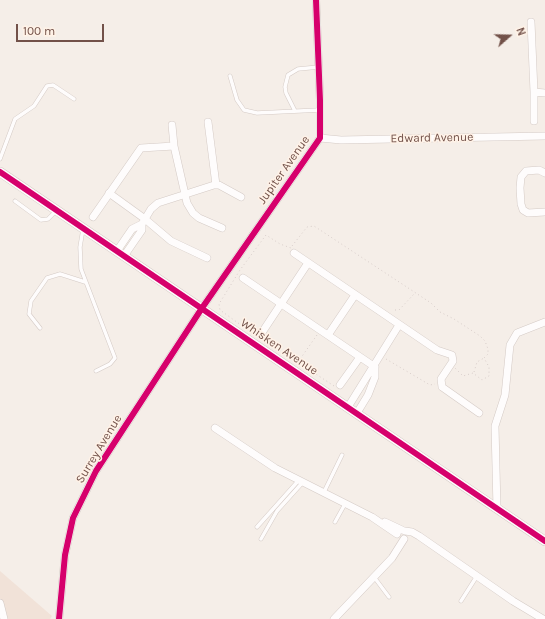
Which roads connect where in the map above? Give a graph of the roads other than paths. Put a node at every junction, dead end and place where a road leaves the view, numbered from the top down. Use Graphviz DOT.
graph roads {
  1 [pos="316,0"];
  2 [pos="531,22"];
  3 [pos="319,67"];
  4 [pos="230,76"];
  5 [pos="534,92"];
  6 [pos="545,92"];
  7 [pos="74,99"];
  8 [pos="320,110"];
  9 [pos="295,111"];
  10 [pos="534,121"];
  11 [pos="208,122"];
  12 [pos="172,125"];
  13 [pos="545,136"];
  14 [pos="320,138"];
  15 [pos="174,146"];
  16 [pos="0,159"];
  17 [pos="0,172"];
  18 [pos="545,173"];
  19 [pos="216,185"];
  20 [pos="109,193"];
  21 [pos="183,194"];
  22 [pos="241,196"];
  23 [pos="15,202"];
  24 [pos="56,210"];
  25 [pos="545,212"];
  26 [pos="93,217"];
  27 [pos="144,221"];
  28 [pos="84,228"];
  29 [pos="222,228"];
  30 [pos="126,237"];
  31 [pos="134,243"];
  32 [pos="293,251"];
  33 [pos="121,253"];
  34 [pos="207,258"];
  35 [pos="308,263"];
  36 [pos="243,278"];
  37 [pos="85,282"];
  38 [pos="355,295"];
  39 [pos="280,304"];
  40 [pos="202,308"];
  41 [pos="545,322"];
  42 [pos="399,325"];
  43 [pos="40,328"];
  44 [pos="328,335"];
  45 [pos="258,336"];
  46 [pos="360,356"];
  47 [pos="375,367"];
  48 [pos="96,371"];
  49 [pos="340,385"];
  50 [pos="348,407"];
  51 [pos="357,413"];
  52 [pos="479,413"];
  53 [pos="215,428"];
  54 [pos="342,455"];
  55 [pos="301,481"];
  56 [pos="324,492"];
  57 [pos="346,503"];
  58 [pos="497,509"];
  59 [pos="335,522"];
  60 [pos="257,527"];
  61 [pos="402,535"];
  62 [pos="262,540"];
  63 [pos="545,541"];
  64 [pos="478,576"];
  65 [pos="374,577"];
  66 [pos="389,596"];
  67 [pos="461,601"];
  68 [pos="0,603"];
  69 [pos="4,619"];
  70 [pos="59,619"];
  71 [pos="334,619"];
  72 [pos="543,619"];
  1 -- 3 [label="street, Jupiter Avenue"];
  2 -- 5 [label="street"];
  3 -- 8 [label="street, Jupiter Avenue"];
  3 -- 9 [label="lane"];
  4 -- 9 [label="lane"];
  5 -- 6 [label="street"];
  5 -- 10 [label="street"];
  7 -- 16 [label="lane"];
  8 -- 9 [label="lane"];
  8 -- 14 [label="street, Jupiter Avenue"];
  11 -- 19 [label="street"];
  12 -- 15 [label="street"];
  13 -- 14 [label="street, Edward Avenue"];
  14 -- 40 [label="street, Jupiter Avenue"];
  15 -- 20 [label="street"];
  15 -- 21 [label="street"];
  17 -- 24 [label="street, Whisken Avenue"];
  18 -- 25 [label="street"];
  19 -- 21 [label="street"];
  19 -- 22 [label="street"];
  20 -- 26 [label="street"];
  20 -- 27 [label="street"];
  21 -- 27 [label="street"];
  21 -- 29 [label="street"];
  23 -- 24 [label="lane"];
  24 -- 28 [label="street, Whisken Avenue"];
  27 -- 30 [label="street"];
  27 -- 31 [label="street"];
  27 -- 34 [label="street"];
  28 -- 33 [label="street, Whisken Avenue"];
  28 -- 37 [label="lane"];
  30 -- 31 [label="street"];
  30 -- 33 [label="street"];
  31 -- 33 [label="street"];
  32 -- 35 [label="street"];
  33 -- 40 [label="street, Whisken Avenue"];
  35 -- 38 [label="street"];
  35 -- 39 [label="street"];
  36 -- 39 [label="street"];
  37 -- 43 [label="lane"];
  37 -- 48 [label="lane"];
  38 -- 42 [label="street"];
  38 -- 44 [label="street"];
  39 -- 44 [label="street"];
  39 -- 45 [label="street"];
  40 -- 50 [label="street, Whisken Avenue"];
  40 -- 70 [label="street, Surrey Avenue"];
  41 -- 58 [label="street"];
  42 -- 47 [label="street"];
  42 -- 52 [label="street"];
  44 -- 46 [label="street"];
  46 -- 47 [label="street"];
  46 -- 49 [label="street"];
  47 -- 50 [label="street"];
  47 -- 51 [label="street"];
  50 -- 51 [label="street, Whisken Avenue"];
  51 -- 58 [label="street, Whisken Avenue"];
  53 -- 55 [label="street"];
  54 -- 56 [label="lane"];
  55 -- 56 [label="street"];
  55 -- 60 [label="lane"];
  55 -- 62 [label="lane"];
  56 -- 57 [label="street"];
  57 -- 59 [label="lane"];
  57 -- 61 [label="street"];
  58 -- 63 [label="street, Whisken Avenue"];
  61 -- 64 [label="street"];
  61 -- 65 [label="street"];
  64 -- 67 [label="lane"];
  64 -- 72 [label="street"];
  65 -- 66 [label="lane"];
  65 -- 71 [label="street"];
  68 -- 69 [label="street"];
}
